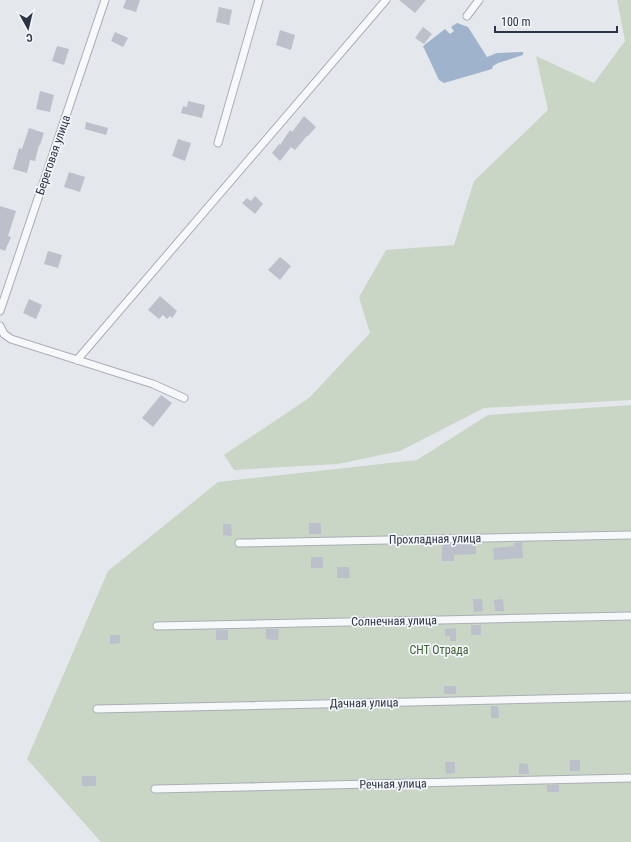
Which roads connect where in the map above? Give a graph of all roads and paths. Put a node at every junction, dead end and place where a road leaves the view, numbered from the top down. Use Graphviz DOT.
graph roads {
  1 [pos="105,0"];
  2 [pos="259,0"];
  3 [pos="386,0"];
  4 [pos="480,0"];
  5 [pos="467,16"];
  6 [pos="218,143"];
  7 [pos="0,311"];
  8 [pos="0,326"];
  9 [pos="77,360"];
  10 [pos="184,398"];
  11 [pos="631,535"];
  12 [pos="239,543"];
  13 [pos="631,616"];
  14 [pos="157,626"];
  15 [pos="631,697"];
  16 [pos="97,709"];
  17 [pos="631,778"];
  18 [pos="155,789"];
  1 -- 7 [label="street, Береговая улица"];
  2 -- 6 [label="street"];
  3 -- 9 [label="street"];
  4 -- 5 [label="street"];
  8 -- 9 [label="street"];
  9 -- 10 [label="street"];
  11 -- 12 [label="street, Прохладная улица"];
  13 -- 14 [label="street, Солнечная улица"];
  15 -- 16 [label="street, Дачная улица"];
  17 -- 18 [label="street, Речная улица"];
}
